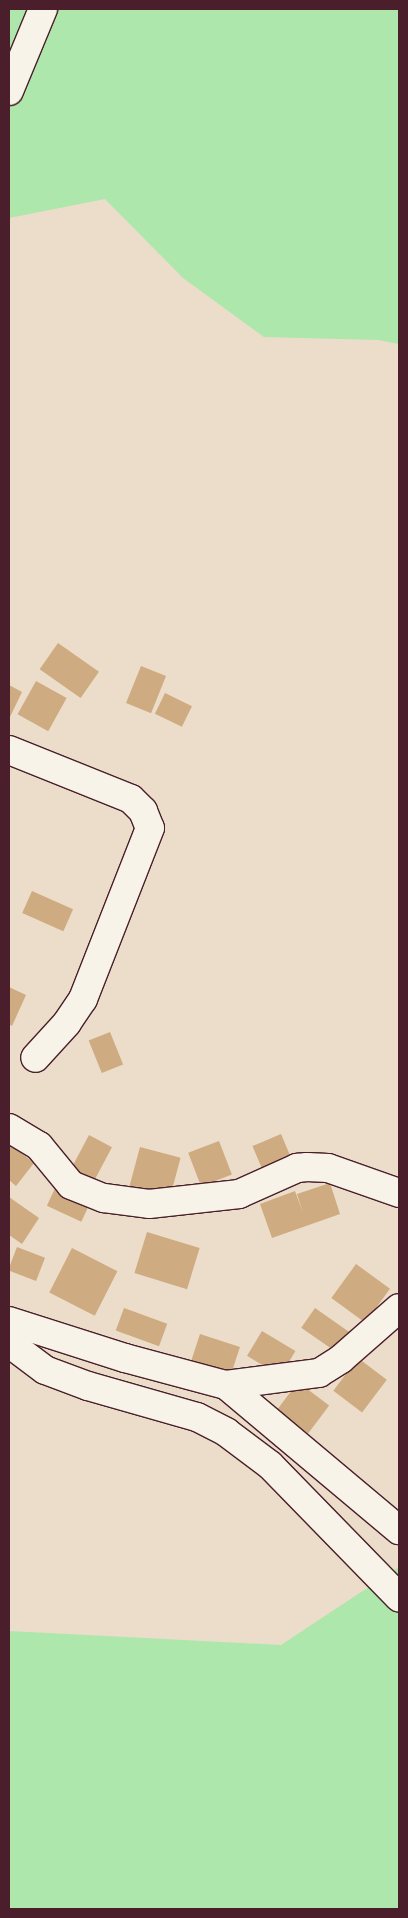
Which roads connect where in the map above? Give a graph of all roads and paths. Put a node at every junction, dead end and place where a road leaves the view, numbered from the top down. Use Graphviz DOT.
graph roads {
  1 [pos="42,9"];
  2 [pos="9,91"];
  3 [pos="9,750"];
  4 [pos="35,1058"];
  5 [pos="9,1128"];
  6 [pos="399,1193"];
  7 [pos="399,1308"];
  8 [pos="9,1321"];
  9 [pos="9,1343"];
  10 [pos="226,1385"];
  11 [pos="399,1530"];
  12 [pos="399,1597"];
  1 -- 2 [label="street"];
  3 -- 4 [label="street"];
  5 -- 6 [label="street"];
  7 -- 10 [label="street"];
  8 -- 10 [label="street"];
  9 -- 12 [label="street"];
  10 -- 11 [label="street"];
}
